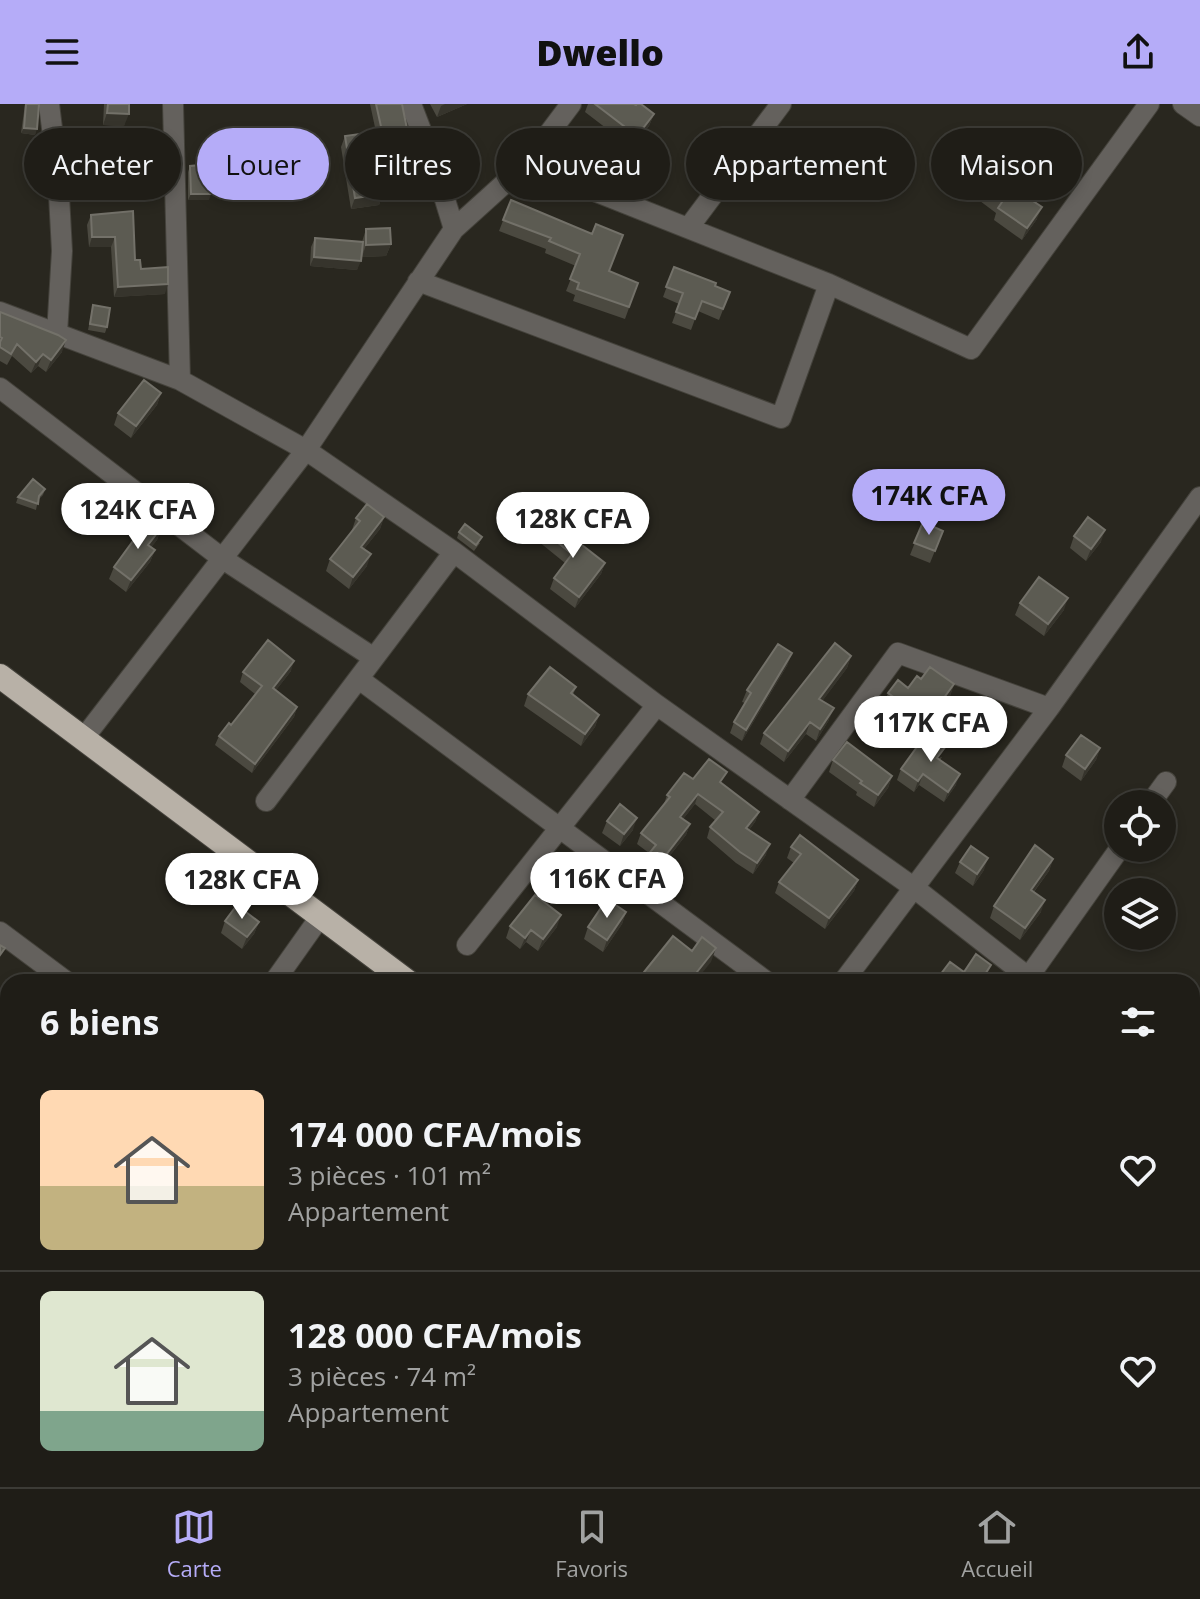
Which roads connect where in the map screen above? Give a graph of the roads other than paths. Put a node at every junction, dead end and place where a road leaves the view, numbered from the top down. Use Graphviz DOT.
graph roads {
  1 [pos="49,104"];
  2 [pos="173,104"];
  3 [pos="411,104"];
  4 [pos="571,104"];
  5 [pos="781,104"];
  6 [pos="1149,104"];
  7 [pos="1183,104"];
  8 [pos="1200,116"];
  9 [pos="553,128"];
  10 [pos="496,191"];
  11 [pos="619,200"];
  12 [pos="689,227"];
  13 [pos="454,229"];
  14 [pos="418,281"];
  15 [pos="829,284"];
  16 [pos="0,312"];
  17 [pos="57,334"];
  18 [pos="180,380"];
  19 [pos="0,388"];
  20 [pos="306,450"];
  21 [pos="1200,497"];
  22 [pos="454,552"];
  23 [pos="223,559"];
  24 [pos="374,658"];
  25 [pos="0,676"];
  26 [pos="359,679"];
  27 [pos="657,705"];
  28 [pos="1049,708"];
  29 [pos="83,739"];
  30 [pos="1166,782"];
  31 [pos="1160,790"];
  32 [pos="790,800"];
  33 [pos="266,801"];
  34 [pos="560,826"];
  35 [pos="1110,862"];
  36 [pos="913,887"];
  37 [pos="320,917"];
  38 [pos="0,932"];
  39 [pos="467,945"];
  40 [pos="56,974"];
  41 [pos="280,974"];
  42 [pos="397,974"];
  43 [pos="756,974"];
  44 [pos="849,974"];
  45 [pos="1020,974"];
  46 [pos="1031,974"];
  1 -- 17 [label="street"];
  2 -- 18 [label="street"];
  3 -- 13 [label="street"];
  4 -- 9 [label="street"];
  5 -- 12 [label="street"];
  6 -- 15 [label="street"];
  7 -- 8 [label="street"];
  10 -- 13 [label="street"];
  11 -- 12 [label="street"];
  12 -- 15 [label="street"];
  13 -- 14 [label="street"];
  14 -- 15 [label="street"];
  14 -- 20 [label="street"];
  16 -- 17 [label="street"];
  17 -- 18 [label="street"];
  18 -- 20 [label="street"];
  19 -- 23 [label="street"];
  20 -- 22 [label="street"];
  20 -- 23 [label="street"];
  21 -- 28 [label="street"];
  22 -- 24 [label="street"];
  22 -- 27 [label="street"];
  23 -- 24 [label="street"];
  23 -- 29 [label="street"];
  24 -- 26 [label="street"];
  25 -- 29 [label="highway"];
  26 -- 33 [label="street"];
  26 -- 34 [label="street"];
  27 -- 32 [label="street"];
  27 -- 34 [label="street"];
  28 -- 32 [label="street"];
  28 -- 36 [label="street"];
  29 -- 37 [label="highway"];
  30 -- 31 [label="street"];
  32 -- 36 [label="street"];
  34 -- 39 [label="street"];
  34 -- 43 [label="street"];
  35 -- 46 [label="street"];
  36 -- 44 [label="street"];
  36 -- 45 [label="street"];
  37 -- 41 [label="street"];
  37 -- 42 [label="highway"];
  38 -- 40 [label="street"];
}
